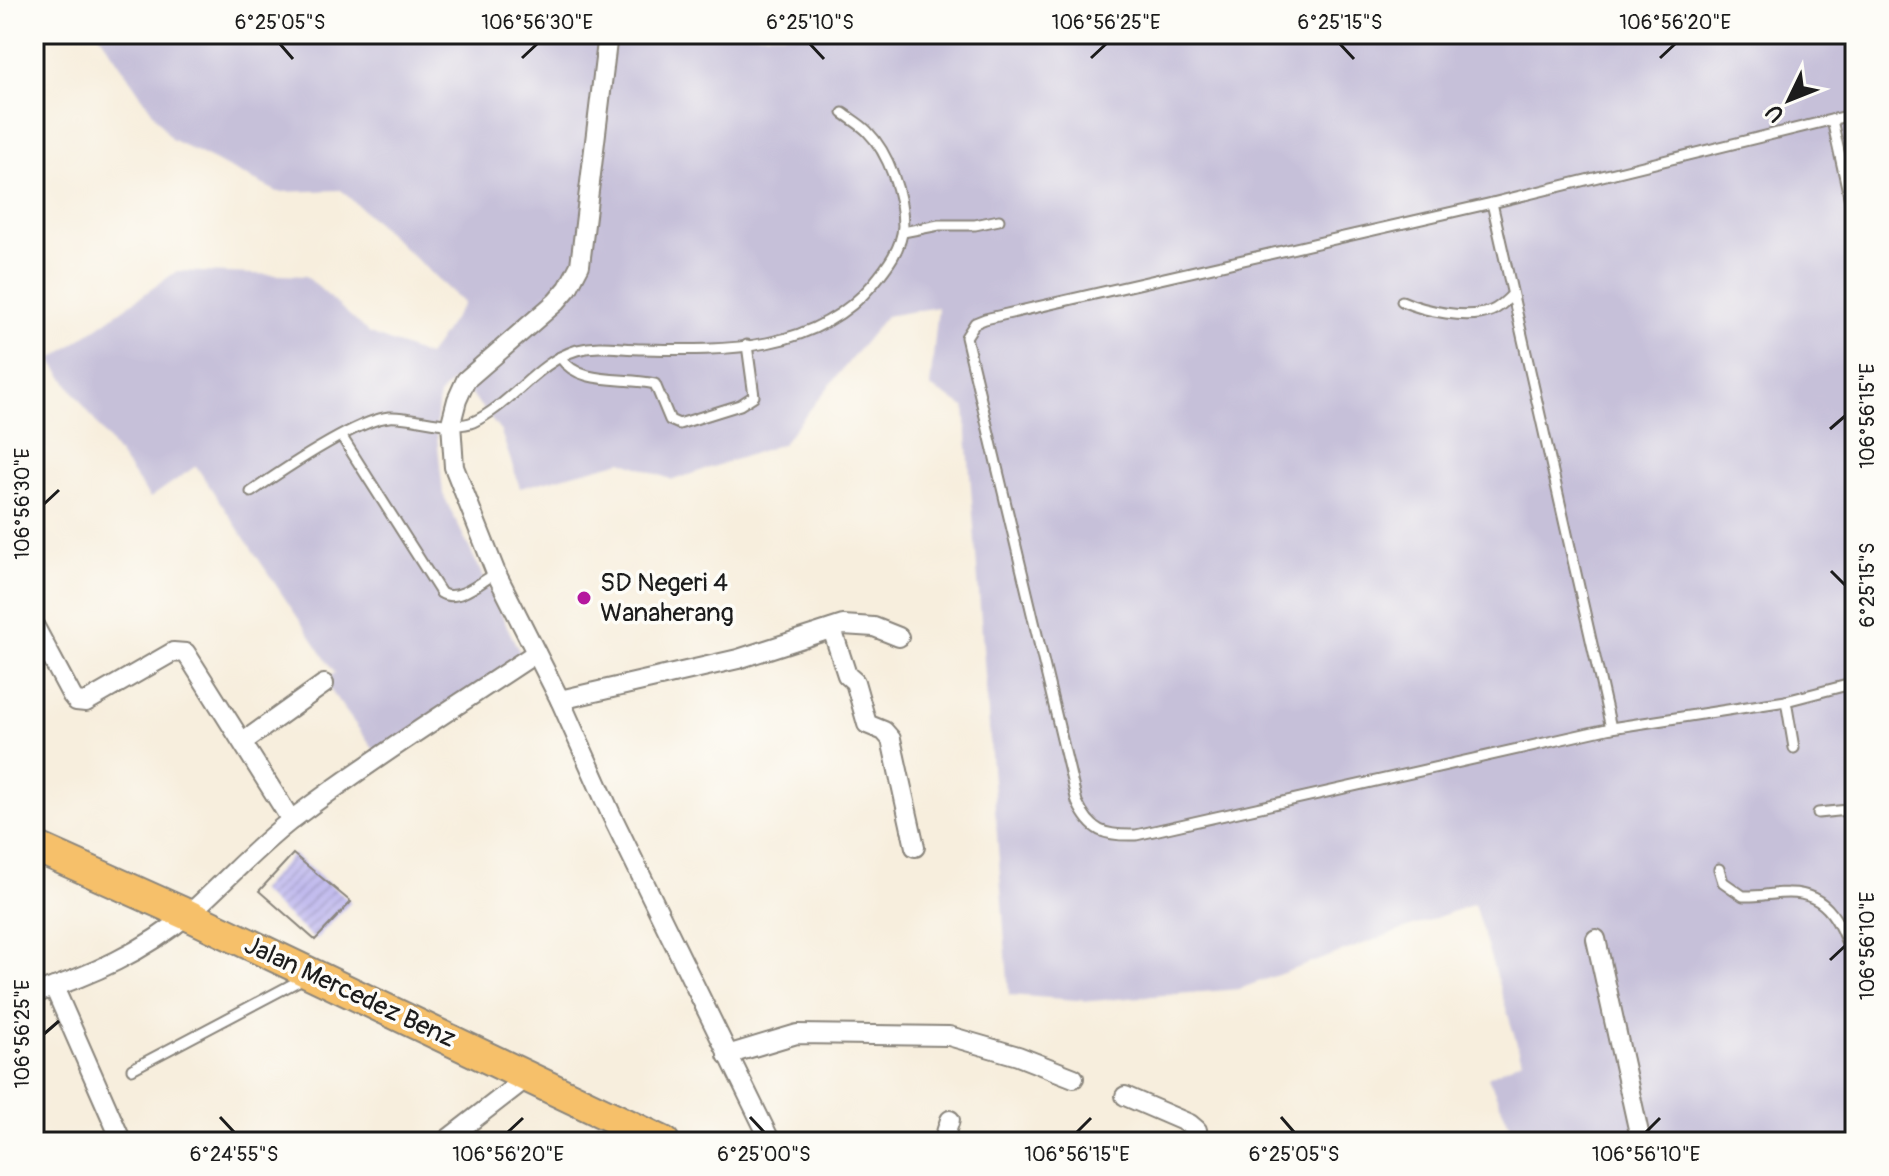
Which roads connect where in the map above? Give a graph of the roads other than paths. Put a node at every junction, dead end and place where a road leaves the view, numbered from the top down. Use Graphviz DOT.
graph roads {
  1 [pos="608,34"];
  2 [pos="843,113"];
  3 [pos="1855,114"];
  4 [pos="1832,120"];
  5 [pos="1492,203"];
  6 [pos="999,220"];
  7 [pos="1855,223"];
  8 [pos="903,232"];
  9 [pos="1512,295"];
  10 [pos="1402,301"];
  11 [pos="747,345"];
  12 [pos="560,357"];
  13 [pos="451,423"];
  14 [pos="342,437"];
  15 [pos="251,492"];
  16 [pos="496,573"];
  17 [pos="34,625"];
  18 [pos="832,629"];
  19 [pos="899,637"];
  20 [pos="536,653"];
  21 [pos="1855,683"];
  22 [pos="324,684"];
  23 [pos="560,700"];
  24 [pos="1786,701"];
  25 [pos="1611,728"];
  26 [pos="243,742"];
  27 [pos="1794,748"];
  28 [pos="1818,813"];
  29 [pos="1855,815"];
  30 [pos="291,820"];
  31 [pos="34,846"];
  32 [pos="915,847"];
  33 [pos="1719,869"];
  34 [pos="188,915"];
  35 [pos="1596,939"];
  36 [pos="1855,967"];
  37 [pos="312,974"];
  38 [pos="54,987"];
  39 [pos="34,994"];
  40 [pos="727,1055"];
  41 [pos="132,1069"];
  42 [pos="528,1077"];
  43 [pos="1074,1078"];
  44 [pos="1125,1096"];
  45 [pos="950,1120"];
  46 [pos="122,1142"];
  47 [pos="444,1142"];
  48 [pos="664,1142"];
  49 [pos="771,1142"];
  50 [pos="943,1142"];
  51 [pos="1199,1142"];
  52 [pos="1641,1142"];
  1 -- 13 [label="street"];
  2 -- 8 [label="lane"];
  3 -- 4 [label="lane"];
  4 -- 5 [label="lane"];
  4 -- 7 [label="lane"];
  5 -- 9 [label="lane"];
  5 -- 25 [label="lane"];
  6 -- 8 [label="lane"];
  8 -- 11 [label="lane"];
  9 -- 10 [label="lane"];
  9 -- 25 [label="lane"];
  11 -- 12 [label="lane"];
  11 -- 12 [label="lane"];
  12 -- 13 [label="lane"];
  13 -- 14 [label="lane"];
  13 -- 16 [label="street"];
  14 -- 15 [label="lane"];
  14 -- 16 [label="lane"];
  16 -- 20 [label="street"];
  17 -- 26 [label="street"];
  18 -- 19 [label="street"];
  18 -- 23 [label="street"];
  18 -- 32 [label="street"];
  20 -- 23 [label="street"];
  20 -- 30 [label="street"];
  21 -- 24 [label="lane"];
  22 -- 26 [label="street"];
  23 -- 40 [label="street"];
  24 -- 25 [label="lane"];
  24 -- 27 [label="lane"];
  26 -- 30 [label="street"];
  28 -- 29 [label="lane"];
  30 -- 34 [label="street"];
  31 -- 34 [label="main road, Jalan Mercedez Benz"];
  33 -- 36 [label="lane"];
  34 -- 37 [label="main road, Jalan Mercedez Benz"];
  34 -- 38 [label="street"];
  35 -- 52 [label="street"];
  37 -- 41 [label="lane"];
  37 -- 42 [label="main road, Jalan Mercedez Benz"];
  38 -- 39 [label="street"];
  38 -- 46 [label="street"];
  40 -- 43 [label="street"];
  40 -- 49 [label="street"];
  42 -- 47 [label="street"];
  42 -- 48 [label="main road, Jalan Mercedez Benz"];
  44 -- 51 [label="street"];
  45 -- 50 [label="street"];
}
